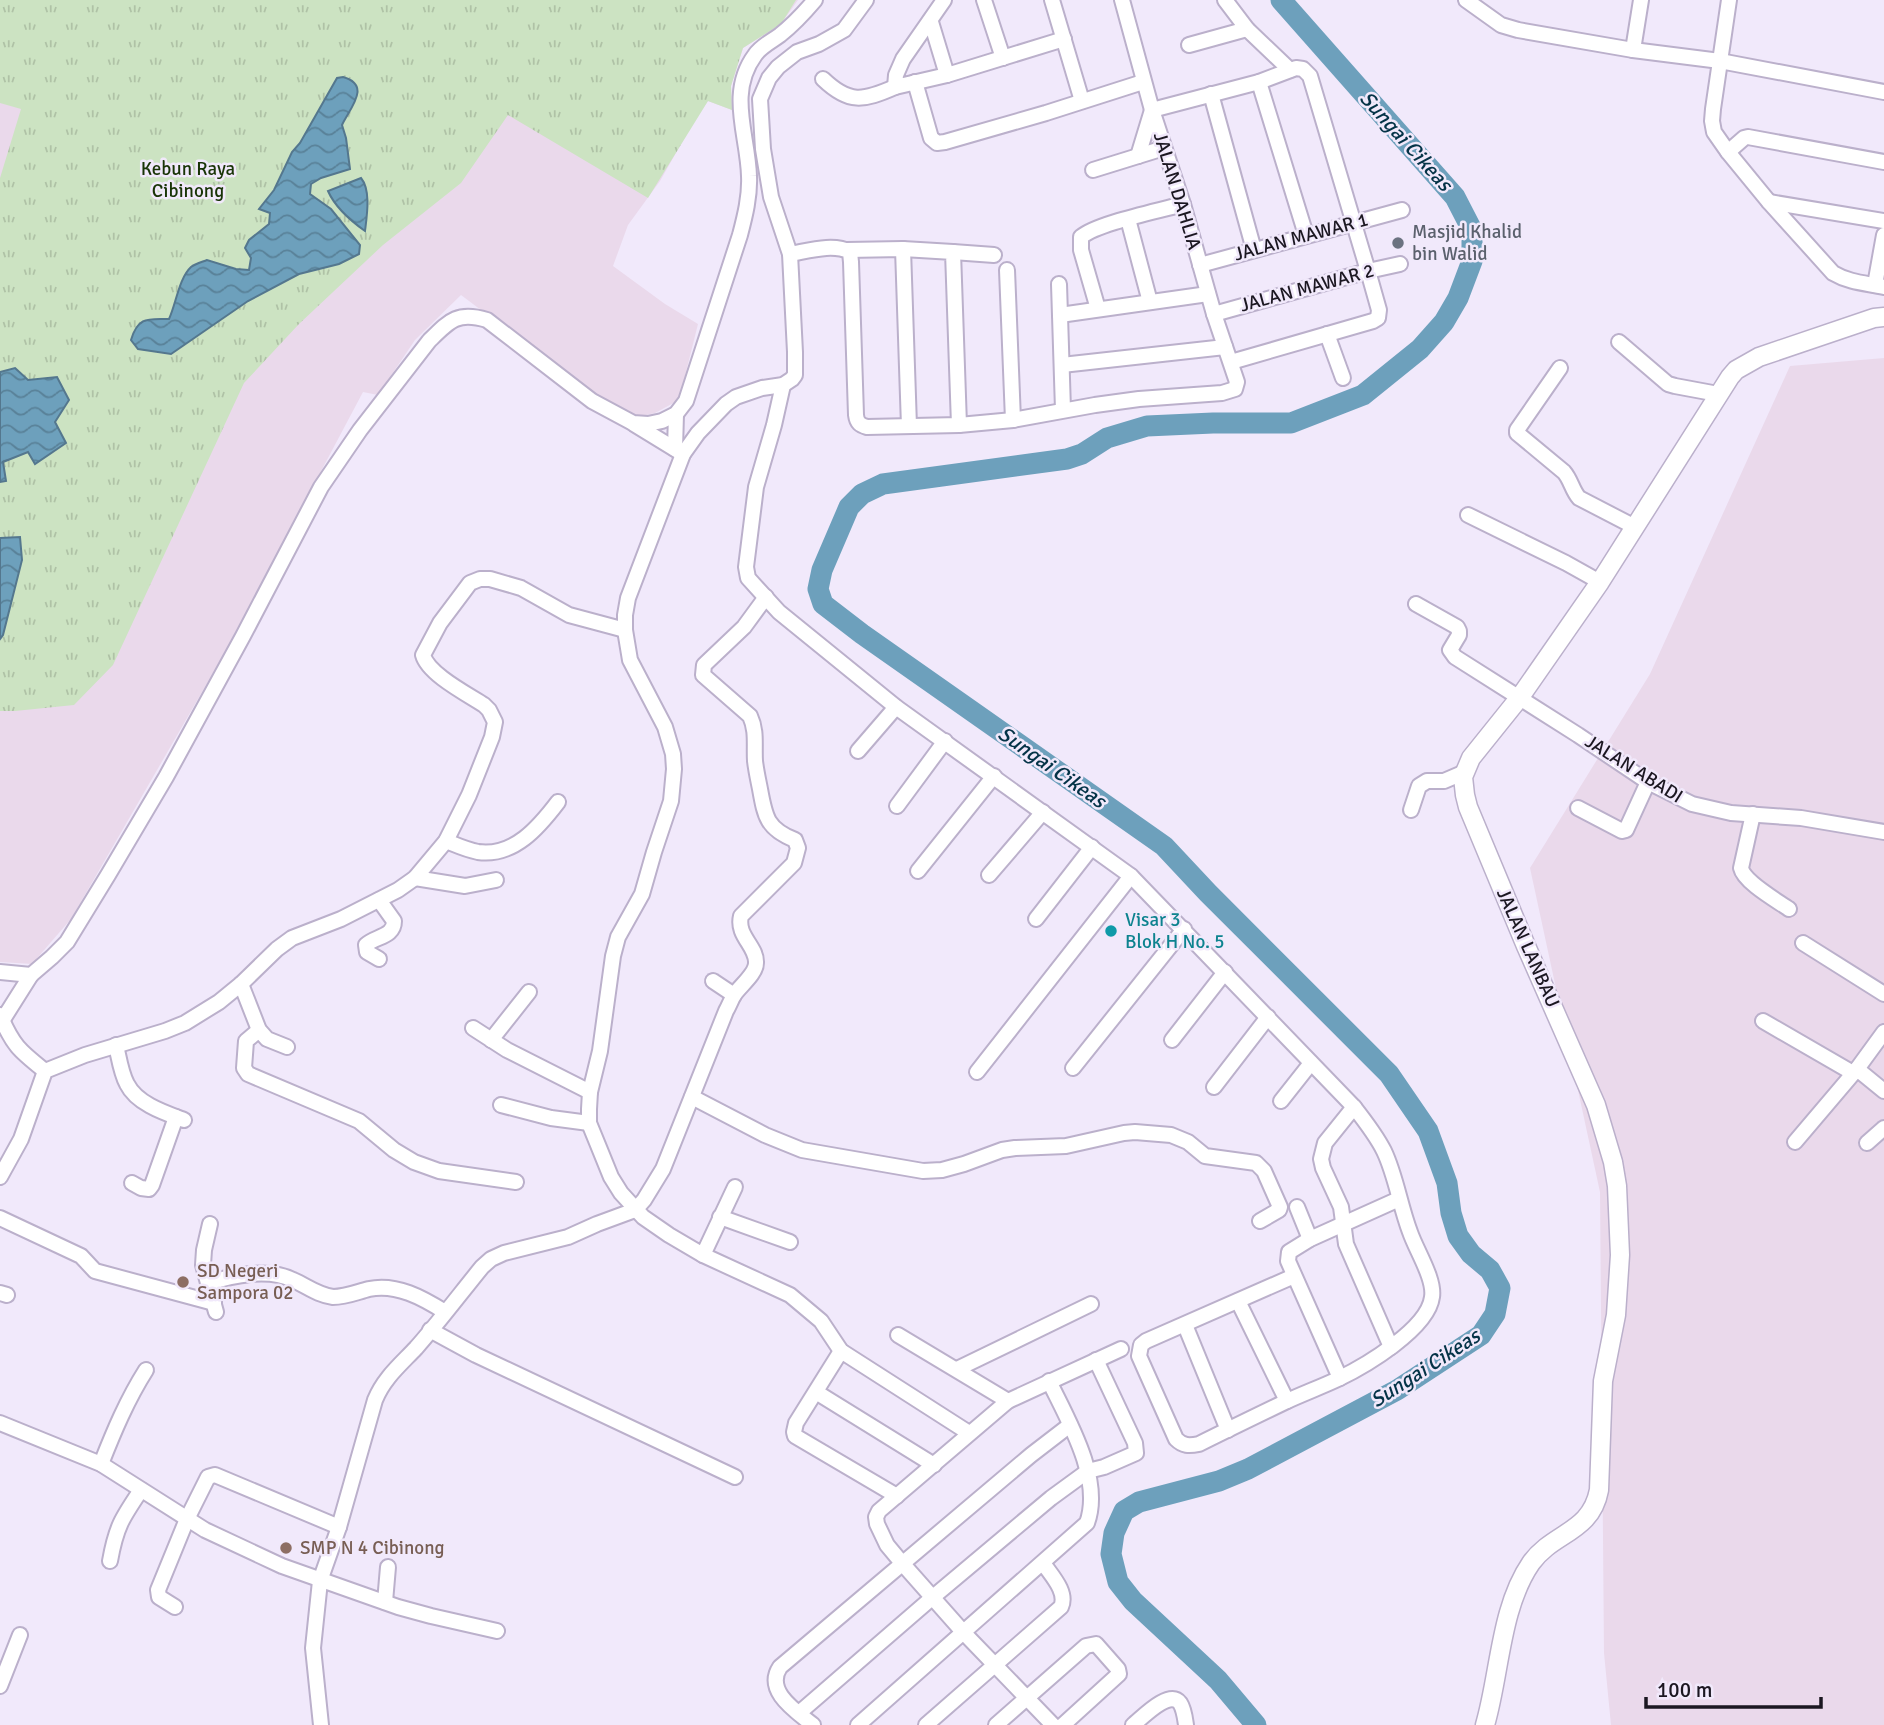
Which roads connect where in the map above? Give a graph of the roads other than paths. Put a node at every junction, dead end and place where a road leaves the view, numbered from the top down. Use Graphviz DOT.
graph roads {
  1 [pos="815,0"];
  2 [pos="866,0"];
  3 [pos="984,0"];
  4 [pos="1052,0"];
  5 [pos="1122,0"];
  6 [pos="1225,0"];
  7 [pos="1466,0"];
  8 [pos="1641,0"];
  9 [pos="1729,0"];
  10 [pos="940,2"];
  11 [pos="931,22"];
  12 [pos="1247,29"];
  13 [pos="1064,39"];
  14 [pos="1189,45"];
  15 [pos="1633,50"];
  16 [pos="1003,58"];
  17 [pos="1720,61"];
  18 [pos="1290,70"];
  19 [pos="947,75"];
  20 [pos="823,79"];
  21 [pos="915,82"];
  22 [pos="1143,82"];
  23 [pos="1259,82"];
  24 [pos="895,87"];
  25 [pos="1884,92"];
  26 [pos="1211,94"];
  27 [pos="1082,101"];
  28 [pos="1152,110"];
  29 [pos="1164,148"];
  30 [pos="1728,152"];
  31 [pos="1138,156"];
  32 [pos="1884,162"];
  33 [pos="1093,170"];
  34 [pos="1769,202"];
  35 [pos="1183,204"];
  36 [pos="1402,210"];
  37 [pos="1128,219"];
  38 [pos="1884,221"];
  39 [pos="1353,222"];
  40 [pos="1306,235"];
  41 [pos="1884,235"];
  42 [pos="903,249"];
  43 [pos="1255,250"];
  44 [pos="953,252"];
  45 [pos="790,254"];
  46 [pos="994,255"];
  47 [pos="849,256"];
  48 [pos="1401,264"];
  49 [pos="1199,265"];
  50 [pos="1007,270"];
  51 [pos="1368,271"];
  52 [pos="1059,284"];
  53 [pos="1879,286"];
  54 [pos="1208,294"];
  55 [pos="1150,302"];
  56 [pos="1098,309"];
  57 [pos="1214,314"];
  58 [pos="1060,315"];
  59 [pos="1884,317"];
  60 [pos="1327,334"];
  61 [pos="1619,342"];
  62 [pos="1225,347"];
  63 [pos="1231,362"];
  64 [pos="1062,365"];
  65 [pos="1560,368"];
  66 [pos="1343,378"];
  67 [pos="783,385"];
  68 [pos="1718,394"];
  69 [pos="1063,410"];
  70 [pos="676,414"];
  71 [pos="1013,420"];
  72 [pos="633,424"];
  73 [pos="959,425"];
  74 [pos="909,426"];
  75 [pos="679,452"];
  76 [pos="1468,515"];
  77 [pos="1635,527"];
  78 [pos="1600,582"];
  79 [pos="766,597"];
  80 [pos="1416,604"];
  81 [pos="625,630"];
  82 [pos="1520,697"];
  83 [pos="896,707"];
  84 [pos="944,741"];
  85 [pos="858,751"];
  86 [pos="1465,772"];
  87 [pos="993,776"];
  88 [pos="1648,782"];
  89 [pos="558,802"];
  90 [pos="897,806"];
  91 [pos="1578,808"];
  92 [pos="1412,810"];
  93 [pos="1043,812"];
  94 [pos="1753,814"];
  95 [pos="1884,832"];
  96 [pos="446,841"];
  97 [pos="1092,847"];
  98 [pos="918,871"];
  99 [pos="989,875"];
  100 [pos="1131,876"];
  101 [pos="415,878"];
  102 [pos="496,880"];
  103 [pos="379,900"];
  104 [pos="1789,909"];
  105 [pos="1036,919"];
  106 [pos="1184,929"];
  107 [pos="1803,943"];
  108 [pos="379,959"];
  109 [pos="0,972"];
  110 [pos="1225,972"];
  111 [pos="31,975"];
  112 [pos="713,981"];
  113 [pos="241,984"];
  114 [pos="528,992"];
  115 [pos="1884,994"];
  116 [pos="734,995"];
  117 [pos="1268,1017"];
  118 [pos="1,1018"];
  119 [pos="1763,1021"];
  120 [pos="473,1028"];
  121 [pos="258,1030"];
  122 [pos="1884,1032"];
  123 [pos="491,1040"];
  124 [pos="1172,1040"];
  125 [pos="116,1045"];
  126 [pos="286,1047"];
  127 [pos="1311,1063"];
  128 [pos="1073,1068"];
  129 [pos="46,1071"];
  130 [pos="1855,1071"];
  131 [pos="977,1072"];
  132 [pos="1214,1087"];
  133 [pos="1884,1091"];
  134 [pos="590,1092"];
  135 [pos="692,1097"];
  136 [pos="1281,1101"];
  137 [pos="501,1105"];
  138 [pos="1354,1107"];
  139 [pos="590,1123"];
  140 [pos="1884,1128"];
  141 [pos="1795,1143"];
  142 [pos="1867,1143"];
  143 [pos="0,1177"];
  144 [pos="516,1182"];
  145 [pos="132,1183"];
  146 [pos="735,1187"];
  147 [pos="1399,1199"];
  148 [pos="1297,1208"];
  149 [pos="635,1210"];
  150 [pos="720,1217"];
  151 [pos="0,1218"];
  152 [pos="1260,1221"];
  153 [pos="209,1224"];
  154 [pos="1343,1225"];
  155 [pos="1310,1239"];
  156 [pos="790,1242"];
  157 [pos="704,1255"];
  158 [pos="1294,1276"];
  159 [pos="209,1283"];
  160 [pos="1238,1301"];
  161 [pos="1091,1304"];
  162 [pos="445,1312"];
  163 [pos="1185,1325"];
  164 [pos="430,1330"];
  165 [pos="898,1335"];
  166 [pos="1391,1348"];
  167 [pos="1121,1349"];
  168 [pos="841,1351"];
  169 [pos="1096,1360"];
  170 [pos="957,1369"];
  171 [pos="146,1370"];
  172 [pos="1340,1378"];
  173 [pos="1049,1381"];
  174 [pos="816,1392"];
  175 [pos="1008,1401"];
  176 [pos="1287,1401"];
  177 [pos="0,1423"];
  178 [pos="1070,1425"];
  179 [pos="1228,1430"];
  180 [pos="969,1433"];
  181 [pos="101,1464"];
  182 [pos="934,1465"];
  183 [pos="1088,1471"];
  184 [pos="735,1478"];
  185 [pos="141,1490"];
  186 [pos="897,1496"];
  187 [pos="187,1520"];
  188 [pos="339,1527"];
  189 [pos="110,1561"];
  190 [pos="902,1563"];
  191 [pos="1043,1563"];
  192 [pos="388,1567"];
  193 [pos="320,1581"];
  194 [pos="933,1597"];
  195 [pos="385,1602"];
  196 [pos="175,1607"];
  197 [pos="497,1630"];
  198 [pos="964,1633"];
  199 [pos="20,1635"];
  200 [pos="995,1665"];
  201 [pos="0,1686"];
  202 [pos="1028,1697"];
  203 [pos="799,1713"];
  204 [pos="321,1725"];
  205 [pos="813,1725"];
  206 [pos="858,1725"];
  207 [pos="926,1725"];
  208 [pos="996,1725"];
  209 [pos="1053,1725"];
  210 [pos="1063,1725"];
  211 [pos="1133,1725"];
  212 [pos="1186,1725"];
  213 [pos="1485,1725"];
  1 -- 70 [label="street"];
  2 -- 45 [label="street"];
  3 -- 16 [label="street"];
  4 -- 13 [label="street"];
  5 -- 22 [label="street, JALAN DAHLIA"];
  6 -- 12 [label="street"];
  7 -- 15 [label="street"];
  8 -- 15 [label="street"];
  9 -- 17 [label="street"];
  10 -- 11 [label="street"];
  11 -- 19 [label="street"];
  11 -- 24 [label="street"];
  12 -- 14 [label="street"];
  12 -- 18 [label="street"];
  13 -- 16 [label="street"];
  13 -- 27 [label="street"];
  15 -- 17 [label="street"];
  16 -- 19 [label="street"];
  17 -- 25 [label="street"];
  17 -- 30 [label="street"];
  18 -- 23 [label="street"];
  18 -- 39 [label="street"];
  19 -- 21 [label="street"];
  20 -- 24 [label="street"];
  21 -- 24 [label="street"];
  21 -- 27 [label="street"];
  22 -- 27 [label="street"];
  22 -- 28 [label="street, JALAN DAHLIA"];
  23 -- 26 [label="street"];
  23 -- 40 [label="street"];
  26 -- 28 [label="street"];
  26 -- 43 [label="street"];
  28 -- 29 [label="street, JALAN DAHLIA"];
  28 -- 31 [label="street"];
  29 -- 31 [label="street"];
  29 -- 35 [label="street, JALAN DAHLIA"];
  30 -- 32 [label="street"];
  30 -- 34 [label="street"];
  31 -- 33 [label="street"];
  34 -- 38 [label="street"];
  34 -- 53 [label="street"];
  35 -- 37 [label="street"];
  35 -- 49 [label="street, JALAN DAHLIA"];
  36 -- 39 [label="street, JALAN MAWAR 1"];
  37 -- 55 [label="street"];
  37 -- 56 [label="street"];
  39 -- 40 [label="street, JALAN MAWAR 1"];
  39 -- 51 [label="street"];
  40 -- 43 [label="street, JALAN MAWAR 1"];
  41 -- 53 [label="street"];
  42 -- 44 [label="street"];
  42 -- 47 [label="street"];
  42 -- 74 [label="street"];
  43 -- 49 [label="street, JALAN MAWAR 1"];
  44 -- 46 [label="street"];
  44 -- 73 [label="street"];
  45 -- 47 [label="street"];
  45 -- 67 [label="street"];
  47 -- 74 [label="street"];
  48 -- 51 [label="street, JALAN MAWAR 2"];
  49 -- 54 [label="street, JALAN DAHLIA"];
  50 -- 71 [label="street"];
  51 -- 57 [label="street, JALAN MAWAR 2"];
  51 -- 60 [label="street"];
  52 -- 58 [label="street"];
  54 -- 55 [label="street"];
  54 -- 57 [label="street, JALAN DAHLIA"];
  55 -- 56 [label="street"];
  56 -- 58 [label="street"];
  57 -- 62 [label="street, JALAN DAHLIA"];
  58 -- 64 [label="street"];
  59 -- 68 [label="street"];
  60 -- 63 [label="street"];
  60 -- 66 [label="street"];
  61 -- 68 [label="street"];
  62 -- 63 [label="street, JALAN DAHLIA"];
  62 -- 64 [label="street"];
  63 -- 69 [label="street, JALAN DAHLIA"];
  64 -- 69 [label="street"];
  65 -- 77 [label="street"];
  67 -- 75 [label="street"];
  67 -- 79 [label="street"];
  68 -- 77 [label="street"];
  69 -- 71 [label="street"];
  70 -- 72 [label="street"];
  70 -- 75 [label="street"];
  71 -- 73 [label="street"];
  72 -- 75 [label="street"];
  72 -- 111 [label="street"];
  73 -- 74 [label="street"];
  75 -- 81 [label="street"];
  76 -- 78 [label="street"];
  77 -- 78 [label="street"];
  78 -- 82 [label="street"];
  79 -- 83 [label="street"];
  79 -- 116 [label="street"];
  80 -- 82 [label="street, JALAN ABADI"];
  81 -- 96 [label="street"];
  81 -- 134 [label="street"];
  82 -- 86 [label="street"];
  82 -- 88 [label="street, JALAN ABADI"];
  83 -- 84 [label="street"];
  83 -- 85 [label="street"];
  84 -- 87 [label="street"];
  84 -- 90 [label="street"];
  86 -- 92 [label="street"];
  86 -- 213 [label="street, JALAN LANBAU"];
  87 -- 93 [label="street"];
  87 -- 98 [label="street"];
  88 -- 91 [label="street"];
  88 -- 94 [label="street, JALAN ABADI"];
  89 -- 96 [label="street"];
  93 -- 97 [label="street"];
  93 -- 99 [label="street"];
  94 -- 95 [label="street, JALAN ABADI"];
  94 -- 104 [label="street"];
  96 -- 101 [label="street"];
  97 -- 100 [label="street"];
  97 -- 105 [label="street"];
  100 -- 106 [label="street"];
  100 -- 131 [label="street"];
  101 -- 102 [label="street"];
  101 -- 103 [label="street"];
  103 -- 108 [label="street"];
  103 -- 113 [label="street"];
  106 -- 110 [label="street"];
  106 -- 128 [label="street"];
  107 -- 115 [label="street"];
  109 -- 111 [label="street"];
  110 -- 117 [label="street"];
  110 -- 124 [label="street"];
  111 -- 118 [label="street"];
  112 -- 116 [label="street"];
  113 -- 121 [label="street"];
  113 -- 125 [label="street"];
  114 -- 123 [label="street"];
  116 -- 135 [label="street"];
  117 -- 127 [label="street"];
  117 -- 132 [label="street"];
  118 -- 129 [label="street"];
  119 -- 130 [label="street"];
  120 -- 123 [label="street"];
  121 -- 126 [label="street"];
  121 -- 144 [label="street"];
  122 -- 130 [label="street"];
  123 -- 134 [label="street"];
  125 -- 129 [label="street"];
  125 -- 145 [label="street"];
  127 -- 136 [label="street"];
  127 -- 138 [label="street"];
  129 -- 143 [label="street"];
  130 -- 133 [label="street"];
  130 -- 141 [label="street"];
  134 -- 139 [label="street"];
  135 -- 149 [label="street"];
  135 -- 152 [label="street"];
  137 -- 139 [label="street"];
  138 -- 147 [label="street"];
  138 -- 154 [label="street"];
  139 -- 149 [label="street"];
  140 -- 142 [label="street"];
  146 -- 150 [label="street"];
  147 -- 154 [label="street"];
  147 -- 166 [label="street"];
  148 -- 155 [label="street"];
  149 -- 157 [label="street"];
  149 -- 162 [label="street"];
  150 -- 156 [label="street"];
  150 -- 157 [label="street"];
  151 -- 159 [label="street"];
  153 -- 159 [label="street"];
  154 -- 155 [label="street"];
  154 -- 166 [label="street"];
  155 -- 158 [label="street"];
  157 -- 168 [label="street"];
  158 -- 160 [label="street"];
  158 -- 172 [label="street"];
  159 -- 162 [label="street"];
  160 -- 163 [label="street"];
  160 -- 176 [label="street"];
  161 -- 170 [label="street"];
  162 -- 164 [label="street"];
  163 -- 179 [label="street"];
  163 -- 179 [label="street"];
  164 -- 184 [label="street"];
  164 -- 188 [label="street"];
  165 -- 170 [label="street"];
  166 -- 172 [label="street"];
  167 -- 169 [label="street"];
  168 -- 174 [label="street"];
  168 -- 180 [label="street"];
  169 -- 173 [label="street"];
  169 -- 183 [label="street"];
  170 -- 175 [label="street"];
  171 -- 181 [label="street"];
  172 -- 176 [label="street"];
  173 -- 175 [label="street"];
  173 -- 178 [label="street"];
  174 -- 182 [label="street"];
  174 -- 186 [label="street"];
  175 -- 180 [label="street"];
  176 -- 179 [label="street"];
  177 -- 181 [label="street"];
  178 -- 183 [label="street"];
  178 -- 190 [label="street"];
  180 -- 182 [label="street"];
  181 -- 185 [label="street"];
  182 -- 186 [label="street"];
  183 -- 191 [label="street"];
  183 -- 194 [label="street"];
  185 -- 187 [label="street"];
  185 -- 189 [label="street"];
  186 -- 190 [label="street"];
  187 -- 188 [label="street"];
  187 -- 193 [label="street"];
  187 -- 196 [label="street"];
  188 -- 193 [label="street"];
  190 -- 194 [label="street"];
  190 -- 203 [label="street"];
  191 -- 198 [label="street"];
  191 -- 200 [label="street"];
  192 -- 195 [label="street"];
  193 -- 195 [label="street"];
  193 -- 204 [label="street"];
  194 -- 198 [label="street"];
  194 -- 203 [label="street"];
  195 -- 197 [label="street"];
  198 -- 200 [label="street"];
  198 -- 206 [label="street"];
  199 -- 201 [label="street"];
  200 -- 202 [label="street"];
  200 -- 207 [label="street"];
  202 -- 208 [label="street"];
  202 -- 209 [label="street"];
  202 -- 210 [label="street"];
  203 -- 205 [label="street"];
  211 -- 212 [label="street"];
}
